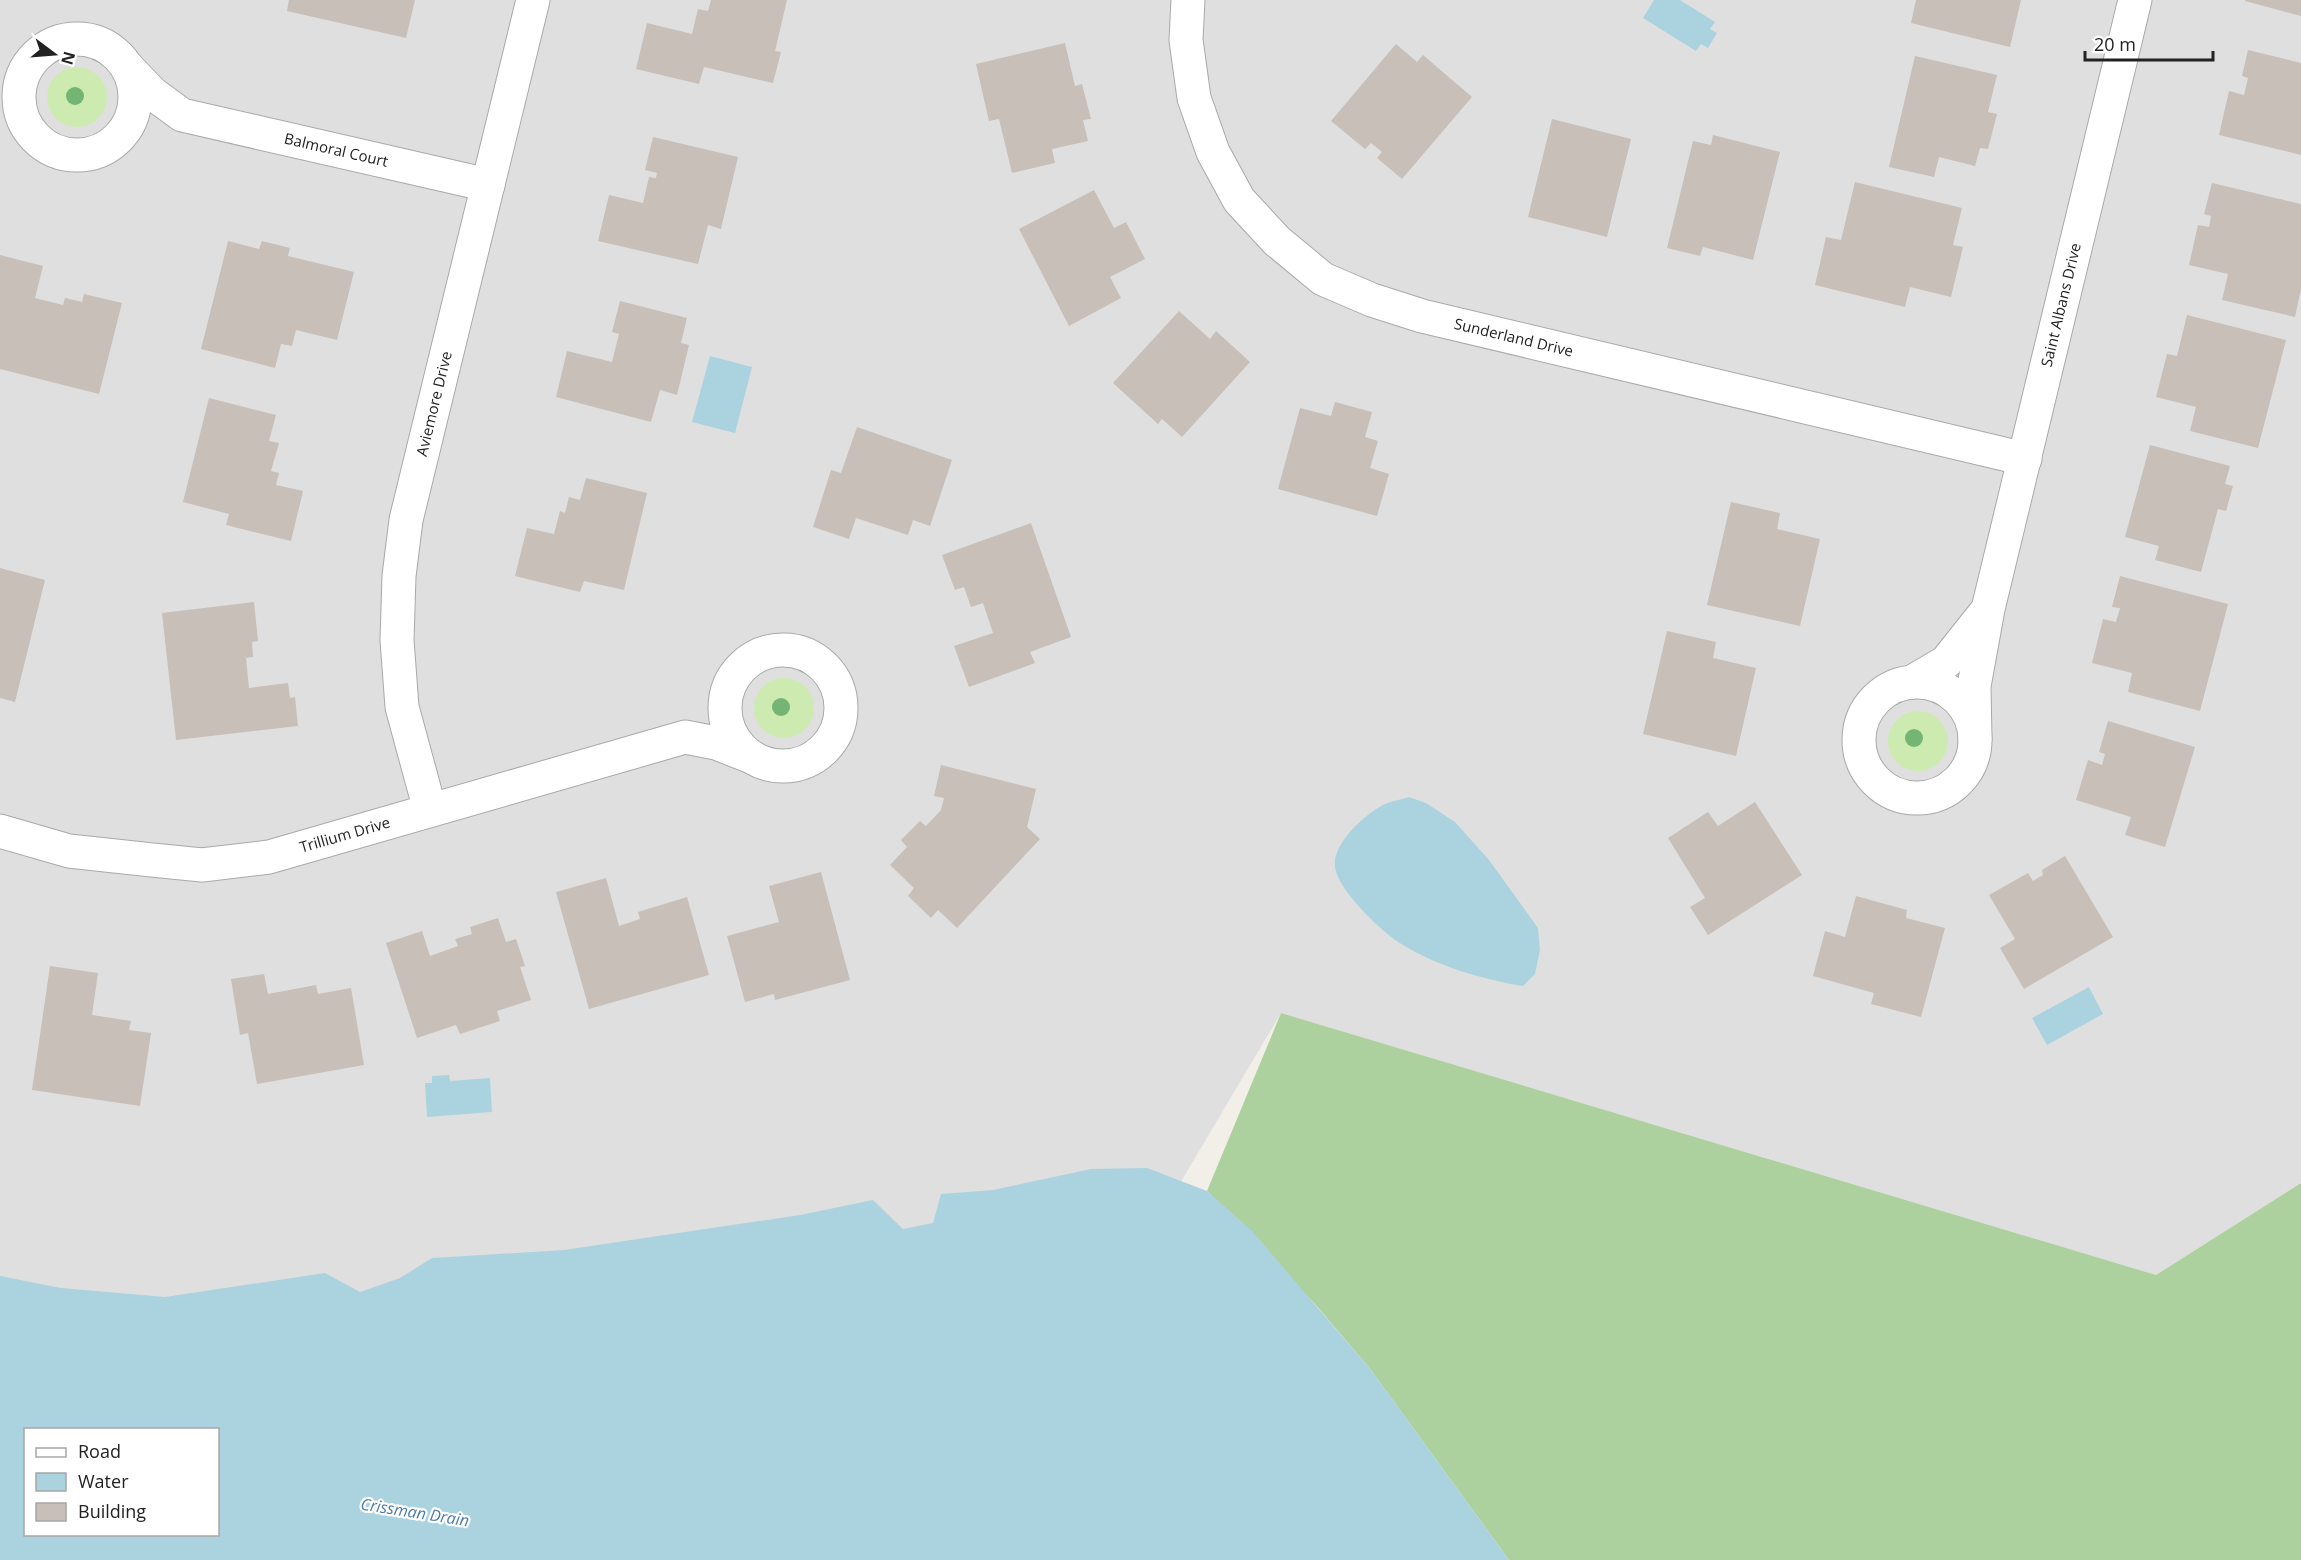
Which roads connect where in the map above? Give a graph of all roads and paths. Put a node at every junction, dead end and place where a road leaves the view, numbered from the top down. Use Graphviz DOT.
graph roads {
  1 [pos="533,0"];
  2 [pos="1188,0"];
  3 [pos="2134,0"];
  4 [pos="128,68"];
  5 [pos="182,115"];
  6 [pos="117,140"];
  7 [pos="488,185"];
  8 [pos="2025,459"];
  9 [pos="1988,609"];
  10 [pos="1912,682"];
  11 [pos="730,687"];
  12 [pos="685,737"];
  13 [pos="1975,739"];
  14 [pos="749,756"];
  15 [pos="430,810"];
  16 [pos="0,831"];
  1 -- 7 [label="street, Aviemore Drive"];
  2 -- 8 [label="street, Sunderland Drive"];
  3 -- 8 [label="street, Saint Albans Drive"];
  4 -- 5 [label="street, Balmoral Court"];
  4 -- 6 [label="street"];
  4 -- 6 [label="street, Balmoral Court"];
  5 -- 6 [label="street, Balmoral Court"];
  5 -- 7 [label="street, Balmoral Court"];
  7 -- 15 [label="street, Aviemore Drive"];
  8 -- 9 [label="street, Saint Albans Drive"];
  9 -- 10 [label="street, Saint Albans Drive"];
  9 -- 13 [label="street, Saint Albans Drive"];
  10 -- 13 [label="street, Saint Albans Drive"];
  10 -- 13 [label="street, Saint Albans Drive"];
  11 -- 12 [label="street, Trillium Drive"];
  11 -- 14 [label="street, Trillium Drive"];
  11 -- 14 [label="street, Trillium Drive"];
  12 -- 14 [label="street, Trillium Drive"];
  12 -- 15 [label="street, Trillium Drive"];
  15 -- 16 [label="street, Trillium Drive"];
}
